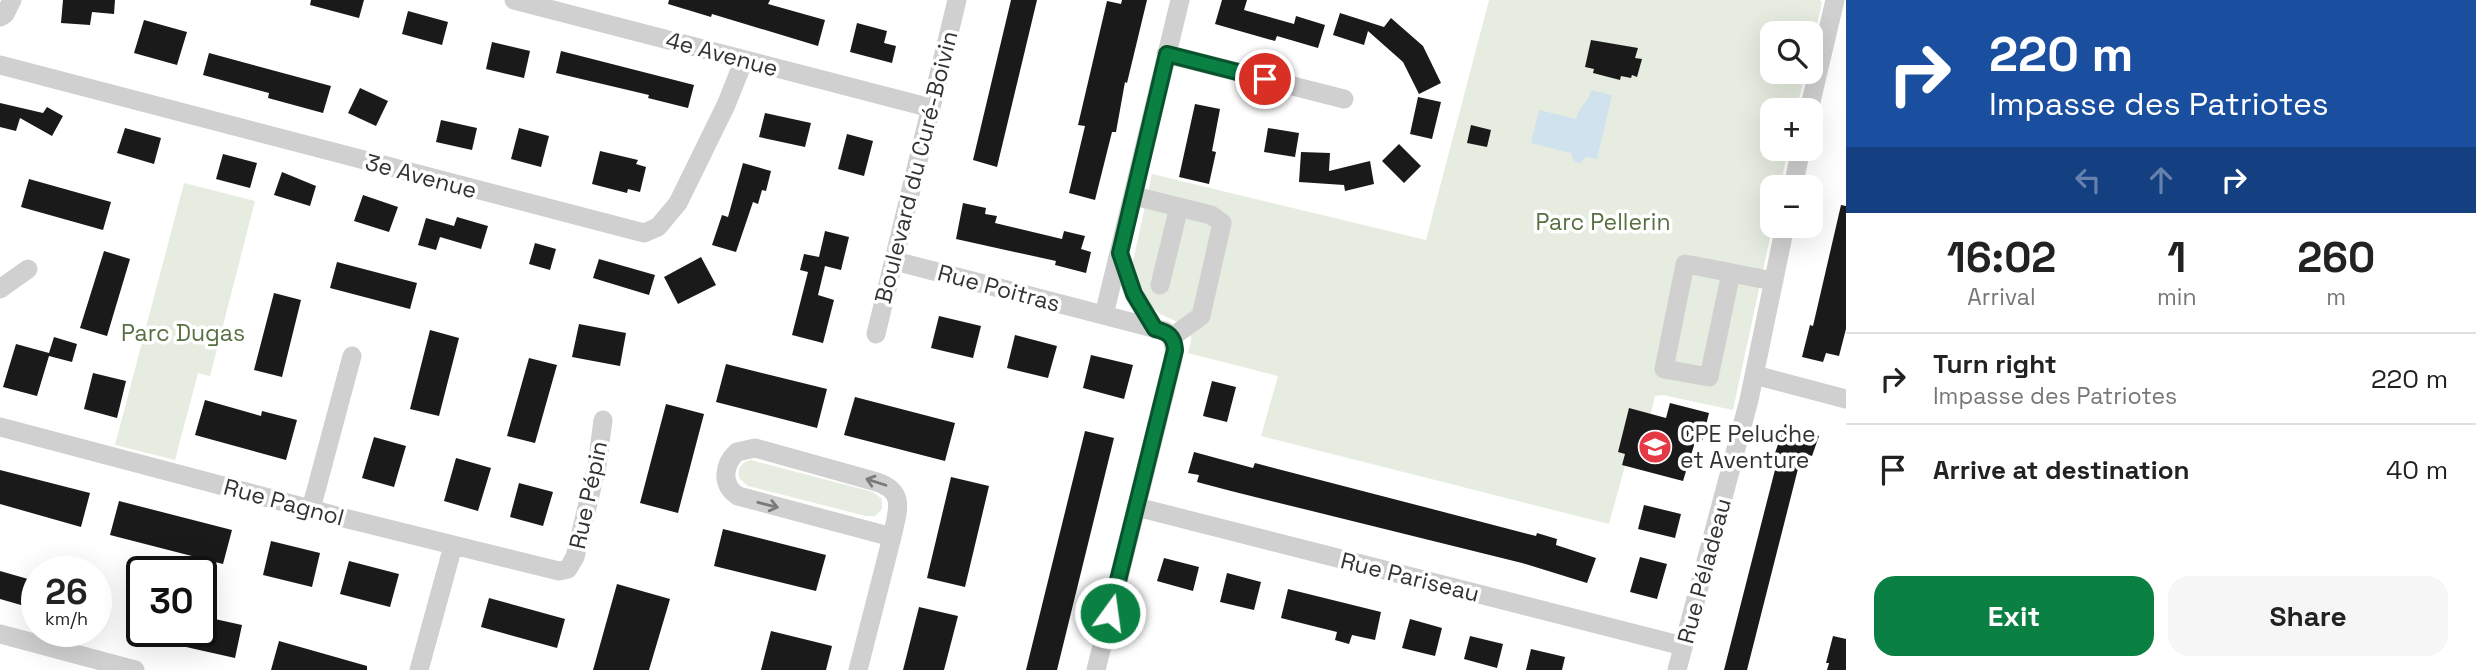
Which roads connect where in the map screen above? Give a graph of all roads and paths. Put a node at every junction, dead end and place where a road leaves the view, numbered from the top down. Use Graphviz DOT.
graph roads {
  1 [pos="12,0"];
  2 [pos="514,0"];
  3 [pos="957,0"];
  4 [pos="1180,0"];
  5 [pos="1835,0"];
  6 [pos="0,17"];
  7 [pos="1167,54"];
  8 [pos="744,60"];
  9 [pos="0,65"];
  10 [pos="1812,98"];
  11 [pos="1344,99"];
  12 [pos="931,108"];
  13 [pos="1134,197"];
  14 [pos="1179,207"];
  15 [pos="1783,238"];
  16 [pos="1120,253"];
  17 [pos="895,261"];
  18 [pos="28,269"];
  19 [pos="1731,272"];
  20 [pos="1774,281"];
  21 [pos="1160,285"];
  22 [pos="0,289"];
  23 [pos="1104,315"];
  24 [pos="1164,333"];
  25 [pos="876,334"];
  26 [pos="352,356"];
  27 [pos="1755,375"];
  28 [pos="1846,398"];
  29 [pos="603,420"];
  30 [pos="0,427"];
  31 [pos="1137,507"];
  32 [pos="311,509"];
  33 [pos="892,537"];
  34 [pos="453,546"];
  35 [pos="568,569"];
  36 [pos="0,634"];
  37 [pos="1683,646"];
  38 [pos="124,669"];
  39 [pos="419,670"];
  40 [pos="858,670"];
  41 [pos="1096,670"];
  42 [pos="1677,670"];
  1 -- 6 [label="street"];
  2 -- 8 [label="street, 4e Avenue"];
  3 -- 12 [label="street, Boulevard du Curé-Boivin"];
  4 -- 7 [label="street"];
  5 -- 10 [label="street"];
  7 -- 11 [label="street"];
  7 -- 13 [label="street"];
  8 -- 9 [label="street, 3e Avenue"];
  8 -- 12 [label="street, 4e Avenue"];
  12 -- 17 [label="street, Boulevard du Curé-Boivin"];
  13 -- 14 [label="street"];
  13 -- 16 [label="street"];
  14 -- 21 [label="street"];
  14 -- 24 [label="street"];
  15 -- 20 [label="street, Rue Péladeau"];
  16 -- 23 [label="street"];
  16 -- 24 [label="street"];
  17 -- 23 [label="street, Rue Poitras"];
  17 -- 25 [label="street, Boulevard du Curé-Boivin"];
  18 -- 22 [label="street"];
  19 -- 19 [label="street"];
  19 -- 20 [label="street"];
  20 -- 27 [label="street, Rue Péladeau"];
  23 -- 24 [label="street, Rue Poitras"];
  24 -- 31 [label="street"];
  26 -- 32 [label="street"];
  27 -- 28 [label="street"];
  27 -- 37 [label="street, Rue Péladeau"];
  29 -- 35 [label="street, Rue Pépin"];
  30 -- 32 [label="street, Rue Pagnol"];
  31 -- 37 [label="street, Rue Pariseau"];
  31 -- 41 [label="street"];
  32 -- 34 [label="street, Rue Pagnol"];
  33 -- 33 [label="street, one-way"];
  33 -- 40 [label="street"];
  34 -- 35 [label="street, Rue Pagnol"];
  34 -- 39 [label="street"];
  36 -- 38 [label="street"];
  37 -- 42 [label="street, Rue Péladeau"];
}
